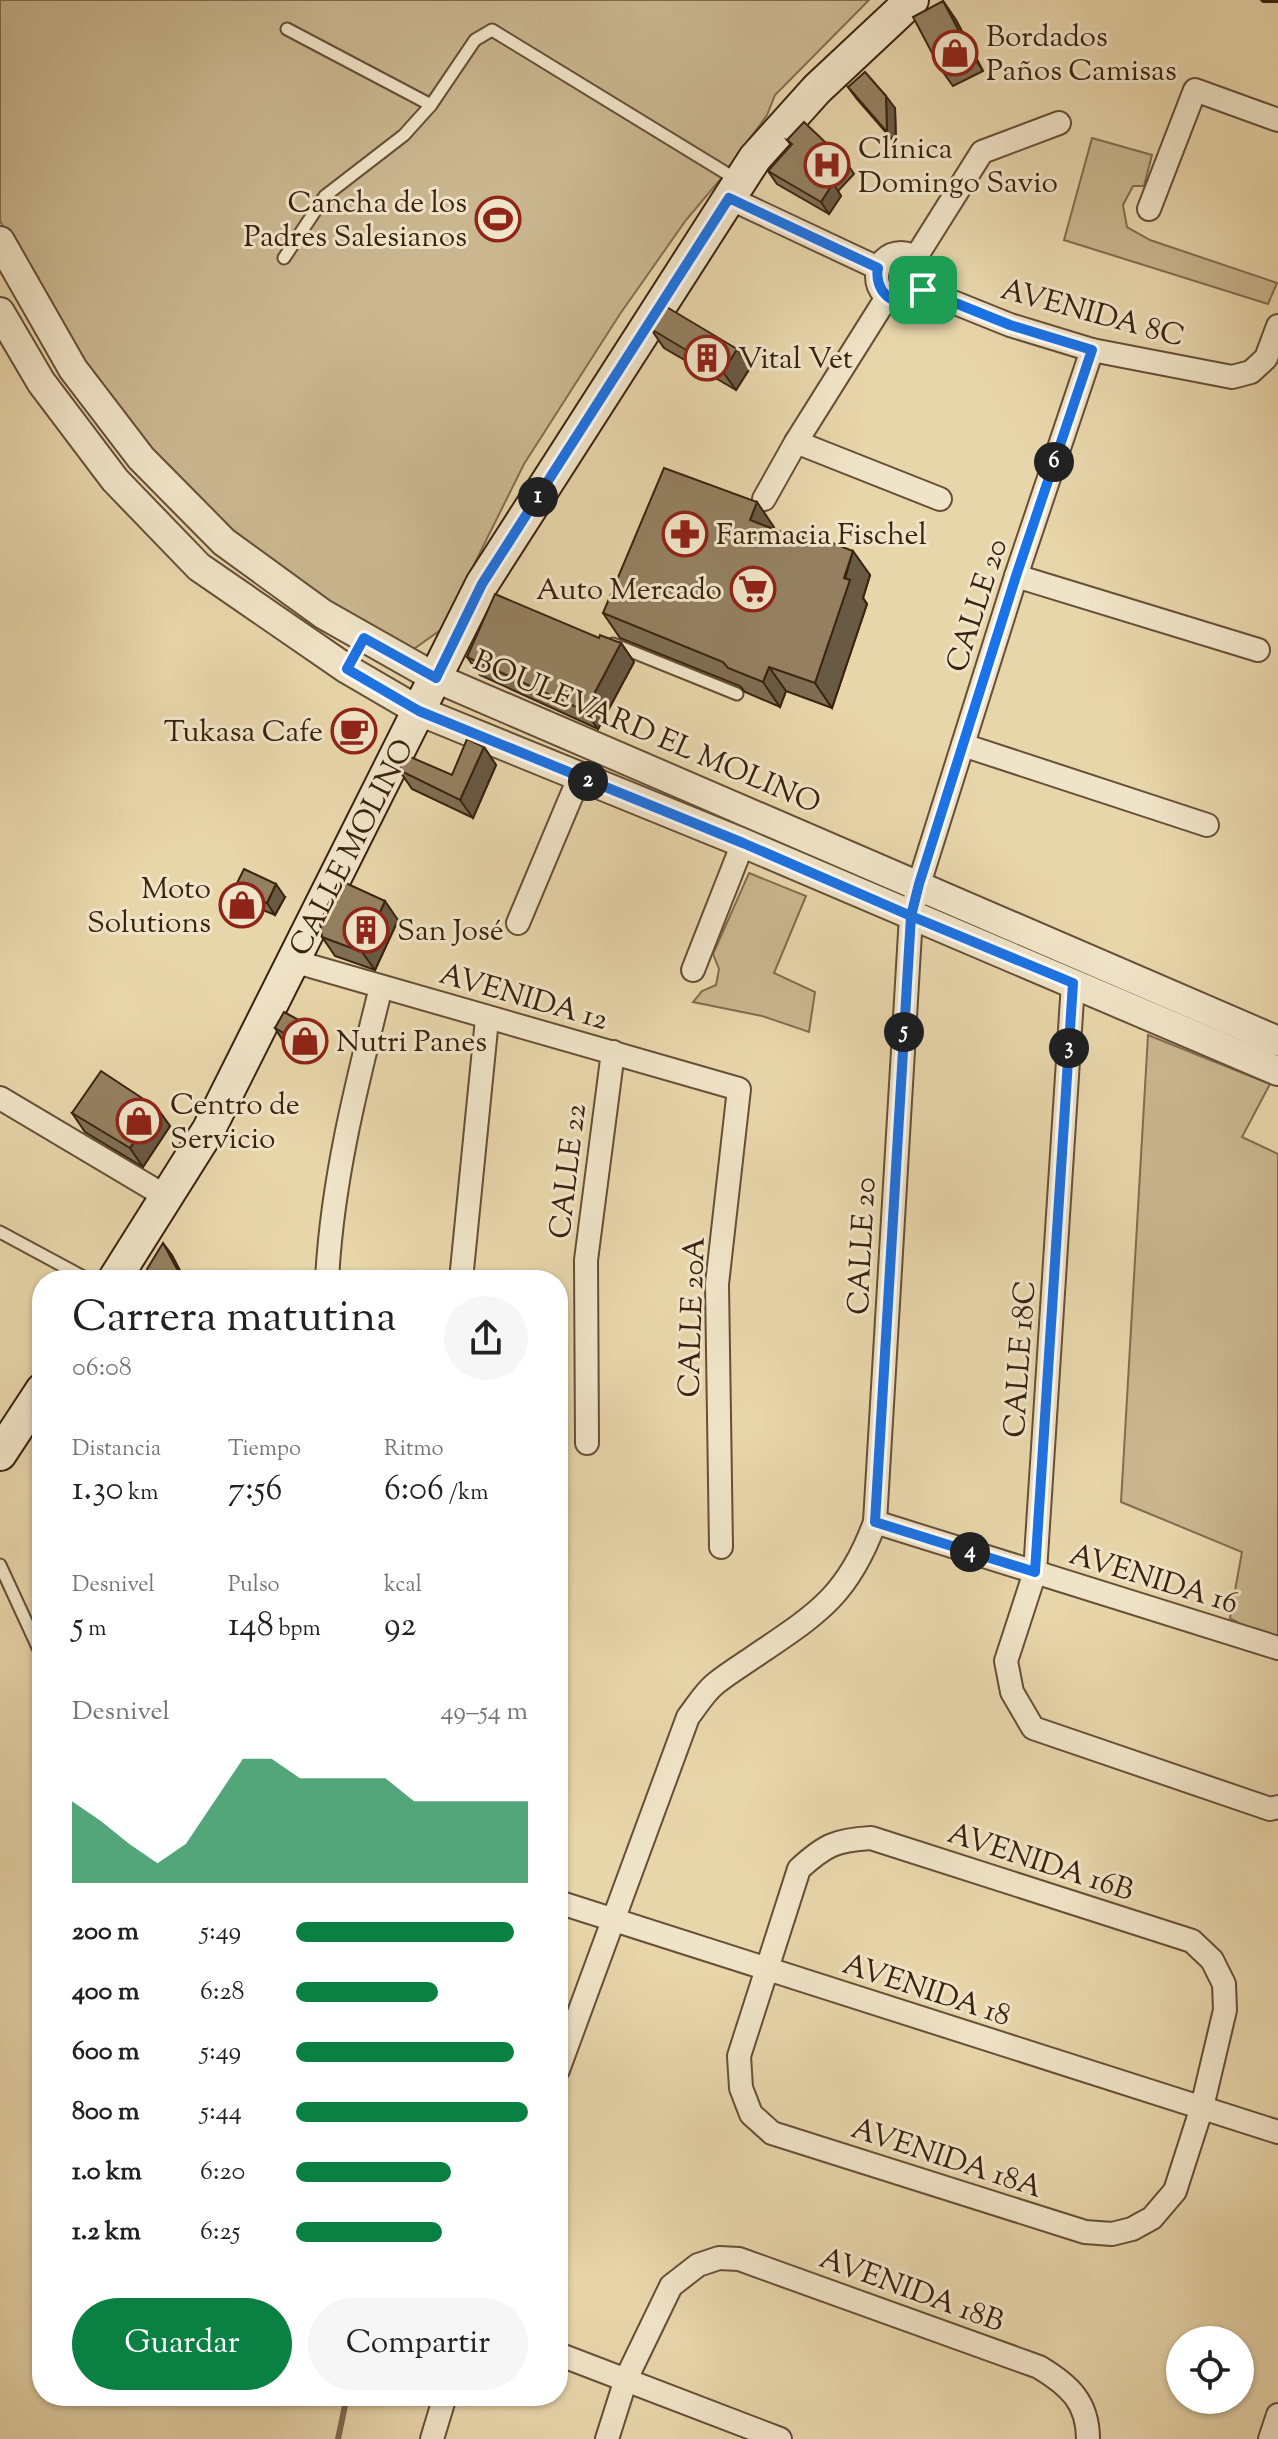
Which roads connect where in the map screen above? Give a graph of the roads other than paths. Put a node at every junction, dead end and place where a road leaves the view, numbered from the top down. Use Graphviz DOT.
graph roads {
  1 [pos="912,0"];
  2 [pos="287,29"];
  3 [pos="431,105"];
  4 [pos="1278,120"];
  5 [pos="1059,123"];
  6 [pos="734,190"];
  7 [pos="1149,209"];
  8 [pos="3,255"];
  9 [pos="916,257"];
  10 [pos="284,258"];
  11 [pos="878,268"];
  12 [pos="923,290"];
  13 [pos="887,297"];
  14 [pos="0,312"];
  15 [pos="1278,326"];
  16 [pos="1092,350"];
  17 [pos="796,442"];
  18 [pos="764,499"];
  19 [pos="940,499"];
  20 [pos="1016,576"];
  21 [pos="364,638"];
  22 [pos="605,641"];
  23 [pos="1258,650"];
  24 [pos="347,669"];
  25 [pos="436,678"];
  26 [pos="737,694"];
  27 [pos="419,711"];
  28 [pos="963,745"];
  29 [pos="579,778"];
  30 [pos="1207,825"];
  31 [pos="743,843"];
  32 [pos="919,884"];
  33 [pos="911,916"];
  34 [pos="518,923"];
  35 [pos="293,961"];
  36 [pos="693,970"];
  37 [pos="1073,983"];
  38 [pos="381,987"];
  39 [pos="487,1019"];
  40 [pos="1278,1041"];
  41 [pos="613,1052"];
  42 [pos="1278,1071"];
  43 [pos="739,1089"];
  44 [pos="0,1098"];
  45 [pos="165,1196"];
  46 [pos="0,1232"];
  47 [pos="70,1270"];
  48 [pos="120,1270"];
  49 [pos="328,1270"];
  50 [pos="462,1270"];
  51 [pos="32,1405"];
  52 [pos="587,1443"];
  53 [pos="0,1454"];
  54 [pos="875,1522"];
  55 [pos="721,1547"];
  56 [pos="0,1565"];
  57 [pos="1035,1572"];
  58 [pos="32,1634"];
  59 [pos="1278,1648"];
  60 [pos="1274,1808"];
  61 [pos="568,1905"];
  62 [pos="612,1920"];
  63 [pos="766,1969"];
  64 [pos="568,2042"];
  65 [pos="1202,2107"];
  66 [pos="1278,2132"];
  67 [pos="568,2358"];
  68 [pos="626,2379"];
  69 [pos="442,2406"];
  70 [pos="1278,2415"];
  71 [pos="432,2439"];
  72 [pos="607,2439"];
  73 [pos="780,2439"];
  74 [pos="1088,2439"];
  75 [pos="1270,2439"];
  1 -- 6 [label="main road, CALLE MOLINO"];
  2 -- 3 [label="lane"];
  3 -- 6 [label="lane"];
  3 -- 10 [label="lane"];
  4 -- 7 [label="street"];
  5 -- 9 [label="street"];
  6 -- 11 [label="street"];
  6 -- 25 [label="main road, CALLE MOLINO"];
  8 -- 21 [label="street, BOULEVARD EL MOLINO"];
  9 -- 11 [label="street"];
  9 -- 12 [label="street"];
  11 -- 13 [label="street"];
  12 -- 13 [label="street"];
  12 -- 16 [label="street, AVENIDA 8C"];
  13 -- 17 [label="street"];
  14 -- 24 [label="street"];
  15 -- 16 [label="street, AVENIDA 8C"];
  16 -- 20 [label="street, CALLE 20"];
  17 -- 18 [label="street"];
  17 -- 19 [label="street"];
  20 -- 23 [label="street"];
  20 -- 28 [label="street, CALLE 20"];
  21 -- 24 [label="street"];
  21 -- 25 [label="street, BOULEVARD EL MOLINO"];
  22 -- 26 [label="lane"];
  24 -- 27 [label="street"];
  25 -- 27 [label="main road, CALLE MOLINO"];
  25 -- 32 [label="street, BOULEVARD EL MOLINO"];
  27 -- 29 [label="street"];
  27 -- 35 [label="main road, CALLE MOLINO"];
  28 -- 30 [label="street"];
  28 -- 32 [label="street, CALLE 20"];
  29 -- 31 [label="street"];
  29 -- 34 [label="street"];
  31 -- 33 [label="street"];
  31 -- 36 [label="street"];
  32 -- 33 [label="street, CALLE 20"];
  32 -- 40 [label="street, BOULEVARD EL MOLINO"];
  33 -- 37 [label="street"];
  33 -- 54 [label="street, CALLE 20"];
  35 -- 38 [label="street, AVENIDA 12"];
  35 -- 45 [label="main road, CALLE MOLINO"];
  37 -- 42 [label="street"];
  37 -- 57 [label="street, CALLE 18C"];
  38 -- 39 [label="street, AVENIDA 12"];
  38 -- 49 [label="street"];
  39 -- 41 [label="street, AVENIDA 12"];
  39 -- 50 [label="street"];
  41 -- 43 [label="street, AVENIDA 12"];
  41 -- 52 [label="street, CALLE 22"];
  43 -- 55 [label="street, CALLE 20A"];
  44 -- 45 [label="street"];
  45 -- 48 [label="main road, CALLE MOLINO"];
  46 -- 47 [label="lane"];
  51 -- 53 [label="main road"];
  54 -- 57 [label="street, AVENIDA 16"];
  54 -- 62 [label="street, CALLE 20"];
  56 -- 58 [label="lane"];
  57 -- 59 [label="street, AVENIDA 16"];
  57 -- 60 [label="street, CALLE 18C"];
  61 -- 62 [label="street, AVENIDA 18"];
  62 -- 63 [label="street, AVENIDA 18"];
  62 -- 64 [label="street, CALLE 20"];
  63 -- 65 [label="street, AVENIDA 18"];
  63 -- 65 [label="street, AVENIDA 18A"];
  63 -- 65 [label="street, AVENIDA 16B"];
  65 -- 66 [label="street, AVENIDA 18"];
  67 -- 68 [label="street"];
  68 -- 72 [label="street"];
  68 -- 73 [label="street"];
  68 -- 74 [label="street, AVENIDA 18B"];
  69 -- 71 [label="street"];
  70 -- 75 [label="street"];
}
